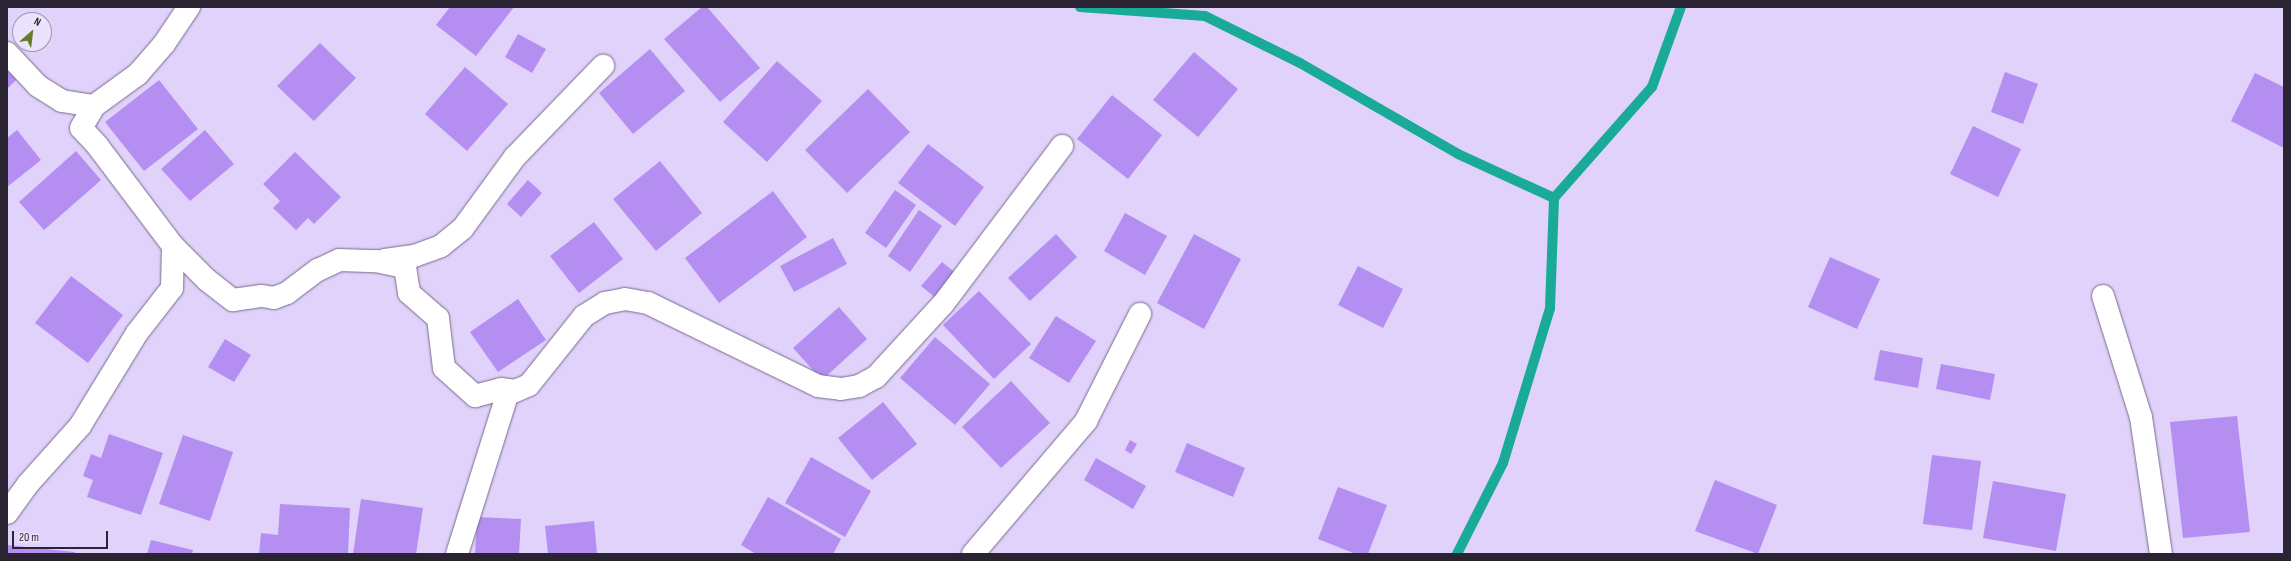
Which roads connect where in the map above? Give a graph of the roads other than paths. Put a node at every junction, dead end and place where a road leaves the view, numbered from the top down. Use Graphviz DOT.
graph roads {
  1 [pos="189,7"];
  2 [pos="7,53"];
  3 [pos="603,66"];
  4 [pos="94,106"];
  5 [pos="1062,146"];
  6 [pos="173,246"];
  7 [pos="376,261"];
  8 [pos="2103,296"];
  9 [pos="1140,314"];
  10 [pos="508,392"];
  11 [pos="7,513"];
  12 [pos="457,554"];
  13 [pos="973,554"];
  14 [pos="2161,554"];
  1 -- 4 [label="street"];
  2 -- 4 [label="street"];
  3 -- 7 [label="street"];
  4 -- 6 [label="street"];
  5 -- 10 [label="street"];
  6 -- 7 [label="street"];
  6 -- 11 [label="street"];
  7 -- 10 [label="street"];
  8 -- 14 [label="street"];
  9 -- 13 [label="street"];
  10 -- 12 [label="street"];
}
